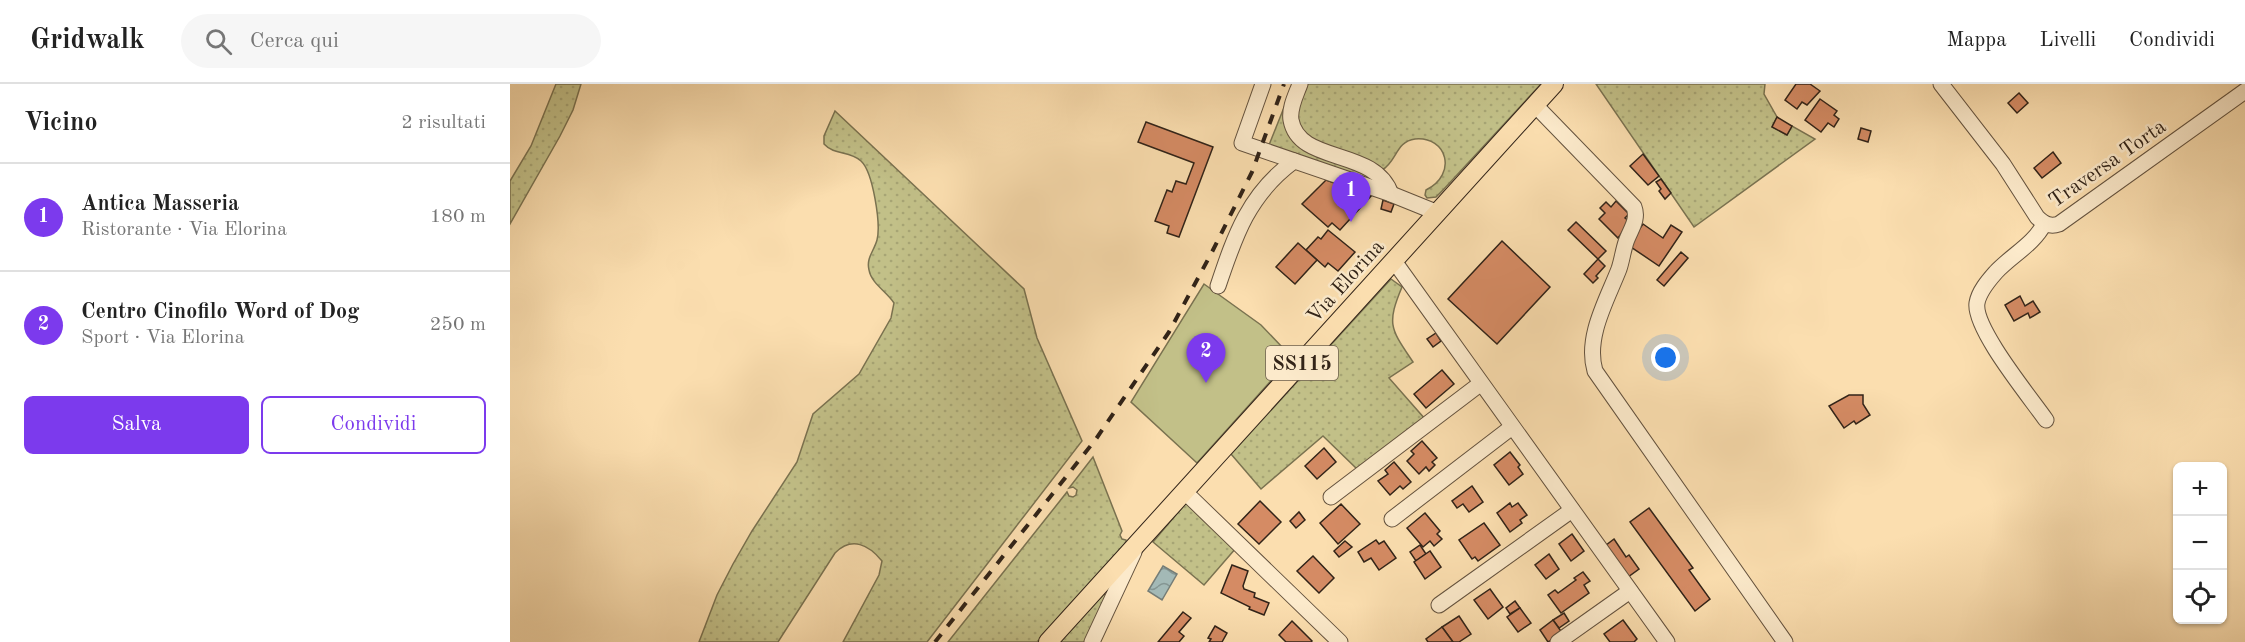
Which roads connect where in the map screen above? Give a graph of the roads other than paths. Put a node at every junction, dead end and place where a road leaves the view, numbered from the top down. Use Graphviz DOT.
graph roads {
  1 [pos="1263,84"];
  2 [pos="1300,84"];
  3 [pos="1554,84"];
  4 [pos="1941,84"];
  5 [pos="2245,91"];
  6 [pos="1535,105"];
  7 [pos="1294,161"];
  8 [pos="1391,194"];
  9 [pos="1438,213"];
  10 [pos="2044,224"];
  11 [pos="1394,261"];
  12 [pos="1218,286"];
  13 [pos="1480,384"];
  14 [pos="2046,420"];
  15 [pos="1512,427"];
  16 [pos="1185,492"];
  17 [pos="1331,497"];
  18 [pos="1572,510"];
  19 [pos="1392,519"];
  20 [pos="1139,542"];
  21 [pos="1630,591"];
  22 [pos="1439,605"];
  23 [pos="1094,641"];
  24 [pos="1048,642"];
  25 [pos="1340,642"];
  26 [pos="1558,642"];
  27 [pos="1667,642"];
  28 [pos="1785,642"];
  1 -- 7 [label="street"];
  2 -- 8 [label="street"];
  3 -- 6 [label="main road, Via Elorina / SS115"];
  4 -- 10 [label="street, Traversa Torta"];
  5 -- 10 [label="street, Traversa Torta"];
  6 -- 9 [label="main road, Via Elorina / SS115"];
  6 -- 28 [label="street"];
  7 -- 8 [label="street"];
  7 -- 12 [label="street"];
  8 -- 9 [label="street"];
  9 -- 11 [label="main road, Via Elorina / SS115"];
  10 -- 14 [label="street"];
  11 -- 13 [label="street"];
  11 -- 16 [label="main road, Via Elorina / SS115"];
  13 -- 15 [label="street"];
  13 -- 17 [label="street"];
  15 -- 18 [label="street"];
  15 -- 19 [label="street"];
  16 -- 20 [label="main road, Via Elorina / SS115"];
  16 -- 25 [label="street"];
  18 -- 21 [label="street"];
  18 -- 22 [label="street"];
  20 -- 23 [label="street"];
  20 -- 24 [label="main road, Via Elorina / SS115"];
  21 -- 26 [label="street"];
  21 -- 27 [label="street"];
}
